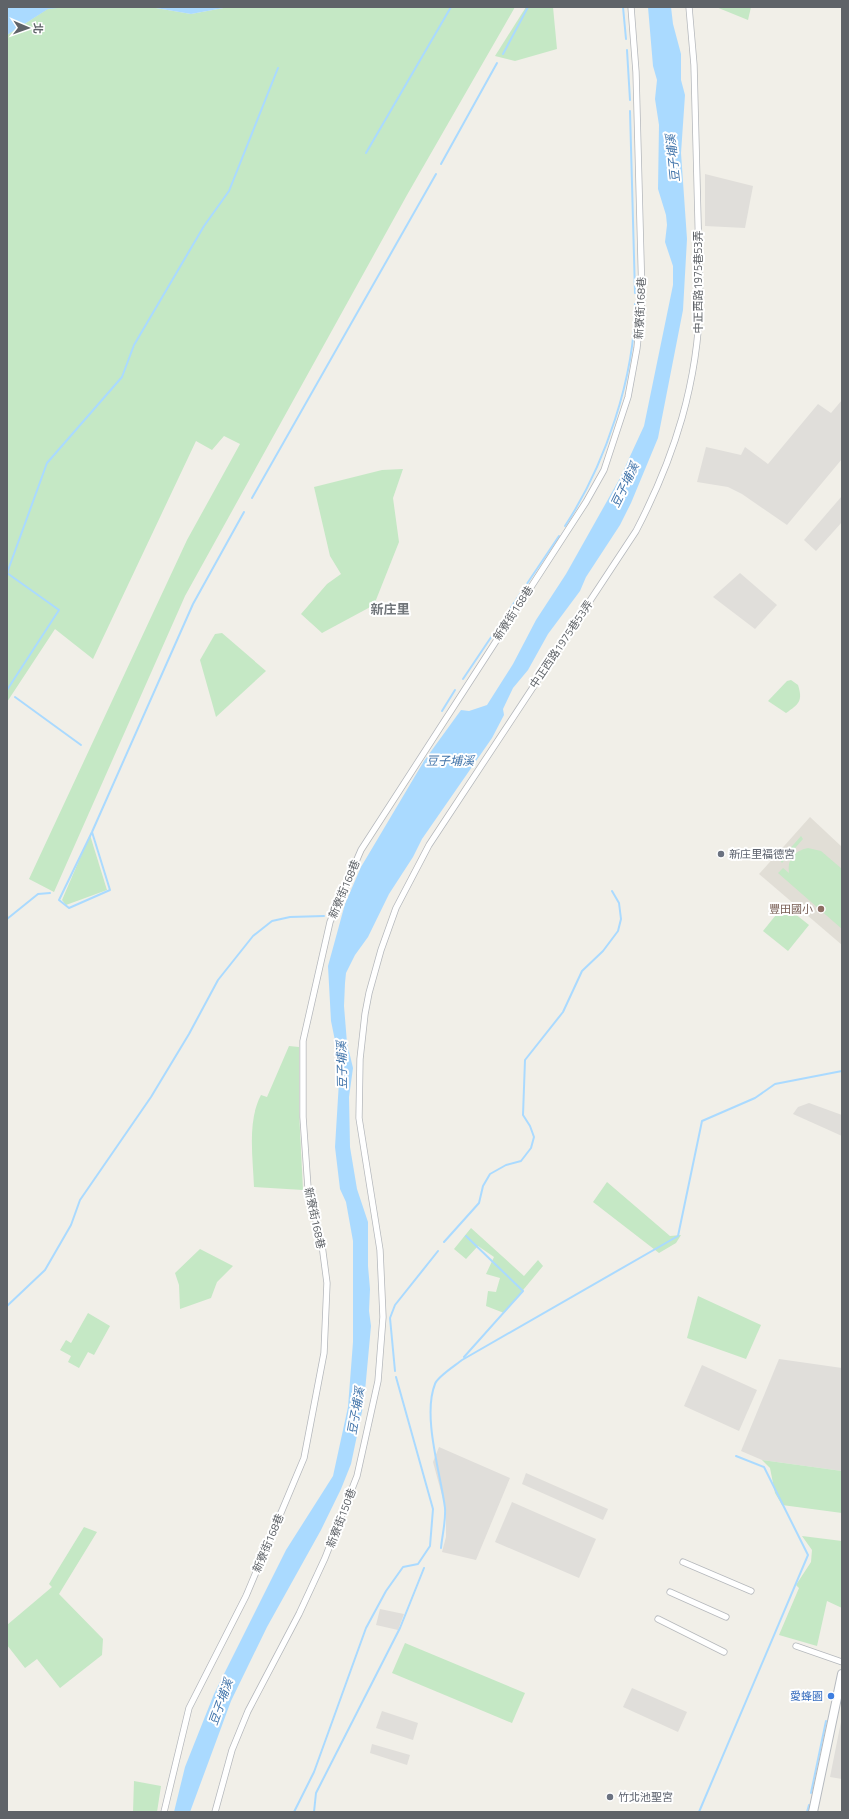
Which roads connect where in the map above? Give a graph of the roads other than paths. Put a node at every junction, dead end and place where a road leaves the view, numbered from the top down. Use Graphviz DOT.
graph roads {
  1 [pos="631,7"];
  2 [pos="689,7"];
  3 [pos="373,1204"];
  4 [pos="683,1562"];
  5 [pos="750,1591"];
  6 [pos="670,1592"];
  7 [pos="726,1617"];
  8 [pos="658,1619"];
  9 [pos="796,1646"];
  10 [pos="724,1652"];
  11 [pos="842,1662"];
  12 [pos="842,1674"];
  13 [pos="164,1812"];
  14 [pos="215,1812"];
  15 [pos="813,1812"];
  1 -- 13 [label="street, 新寮街168巷"];
  2 -- 3 [label="street, 中正西路1975巷53弄"];
  3 -- 14 [label="street, 新寮街150巷"];
  4 -- 5 [label="street"];
  6 -- 7 [label="street"];
  8 -- 10 [label="street"];
  9 -- 11 [label="street"];
  12 -- 15 [label="main road"];
}
